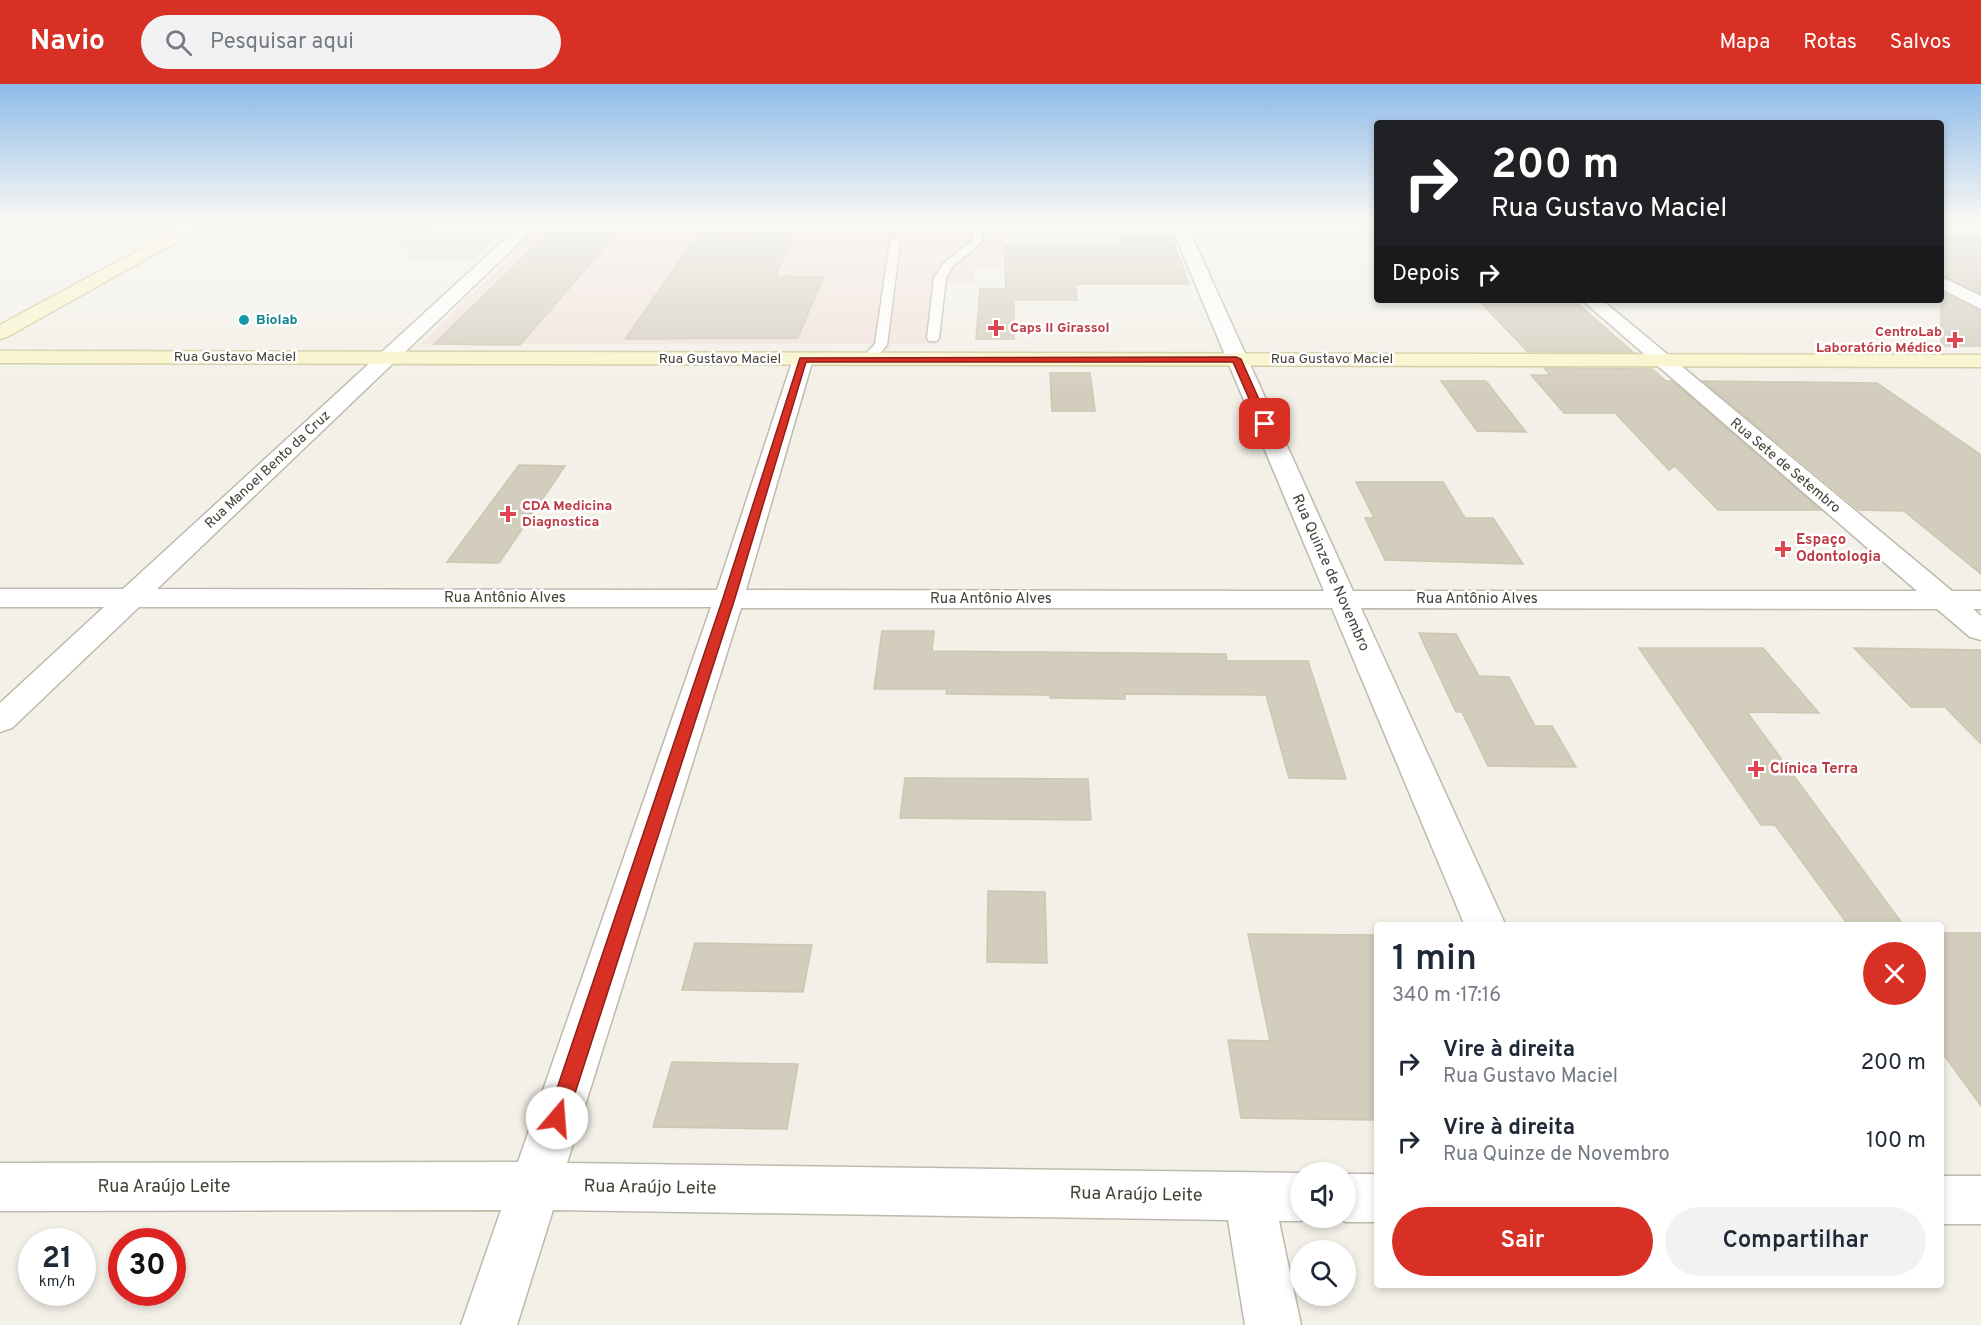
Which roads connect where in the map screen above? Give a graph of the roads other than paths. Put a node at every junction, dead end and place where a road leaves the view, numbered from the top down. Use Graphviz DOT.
graph roads {
  1 [pos="82,277"];
  2 [pos="96,277"];
  3 [pos="476,277"];
  4 [pos="890,277"];
  5 [pos="941,277"];
  6 [pos="1200,277"];
  7 [pos="1944,284"];
  8 [pos="1594,303"];
  9 [pos="1981,303"];
  10 [pos="0,318"];
  11 [pos="0,333"];
  12 [pos="933,338"];
  13 [pos="0,357"];
  14 [pos="392,357"];
  15 [pos="803,359"];
  16 [pos="868,359"];
  17 [pos="1236,359"];
  18 [pos="1659,360"];
  19 [pos="1981,361"];
  20 [pos="0,598"];
  21 [pos="130,598"];
  22 [pos="729,598"];
  23 [pos="1341,599"];
  24 [pos="1944,600"];
  25 [pos="1981,600"];
  26 [pos="1981,631"];
  27 [pos="0,721"];
  28 [pos="1484,922"];
  29 [pos="534,1186"];
  30 [pos="0,1187"];
  31 [pos="1250,1197"];
  32 [pos="1290,1197"];
  33 [pos="1356,1198"];
  34 [pos="1374,1198"];
  35 [pos="1944,1200"];
  36 [pos="1981,1200"];
  37 [pos="489,1325"];
  38 [pos="1273,1325"];
  1 -- 10 [label="street"];
  2 -- 11 [label="street"];
  3 -- 14 [label="street, Rua Manoel Bento da Cruz"];
  4 -- 16 [label="lane"];
  5 -- 12 [label="lane"];
  6 -- 17 [label="street, Rua Quinze de Novembro"];
  7 -- 9 [label="street"];
  8 -- 18 [label="street, Rua Sete de Setembro"];
  13 -- 14 [label="street, Rua Gustavo Maciel"];
  14 -- 15 [label="street, Rua Gustavo Maciel"];
  14 -- 21 [label="street, Rua Manoel Bento da Cruz"];
  15 -- 16 [label="street, Rua Gustavo Maciel"];
  15 -- 22 [label="street"];
  16 -- 17 [label="street, Rua Gustavo Maciel"];
  17 -- 18 [label="street, Rua Gustavo Maciel"];
  17 -- 23 [label="street, Rua Quinze de Novembro"];
  18 -- 19 [label="street, Rua Gustavo Maciel"];
  18 -- 24 [label="street, Rua Sete de Setembro"];
  20 -- 21 [label="street, Rua Antônio Alves"];
  21 -- 22 [label="street, Rua Antônio Alves"];
  21 -- 27 [label="street, Rua Manoel Bento da Cruz"];
  22 -- 23 [label="street, Rua Antônio Alves"];
  22 -- 29 [label="street"];
  23 -- 24 [label="street, Rua Antônio Alves"];
  23 -- 28 [label="street, Rua Quinze de Novembro"];
  24 -- 25 [label="street, Rua Antônio Alves"];
  24 -- 26 [label="street, Rua Sete de Setembro"];
  29 -- 30 [label="street, Rua Araújo Leite"];
  29 -- 31 [label="street, Rua Araújo Leite"];
  29 -- 37 [label="street"];
  31 -- 32 [label="street, Rua Araújo Leite"];
  31 -- 38 [label="street"];
  33 -- 34 [label="street"];
  35 -- 36 [label="street"];
}
